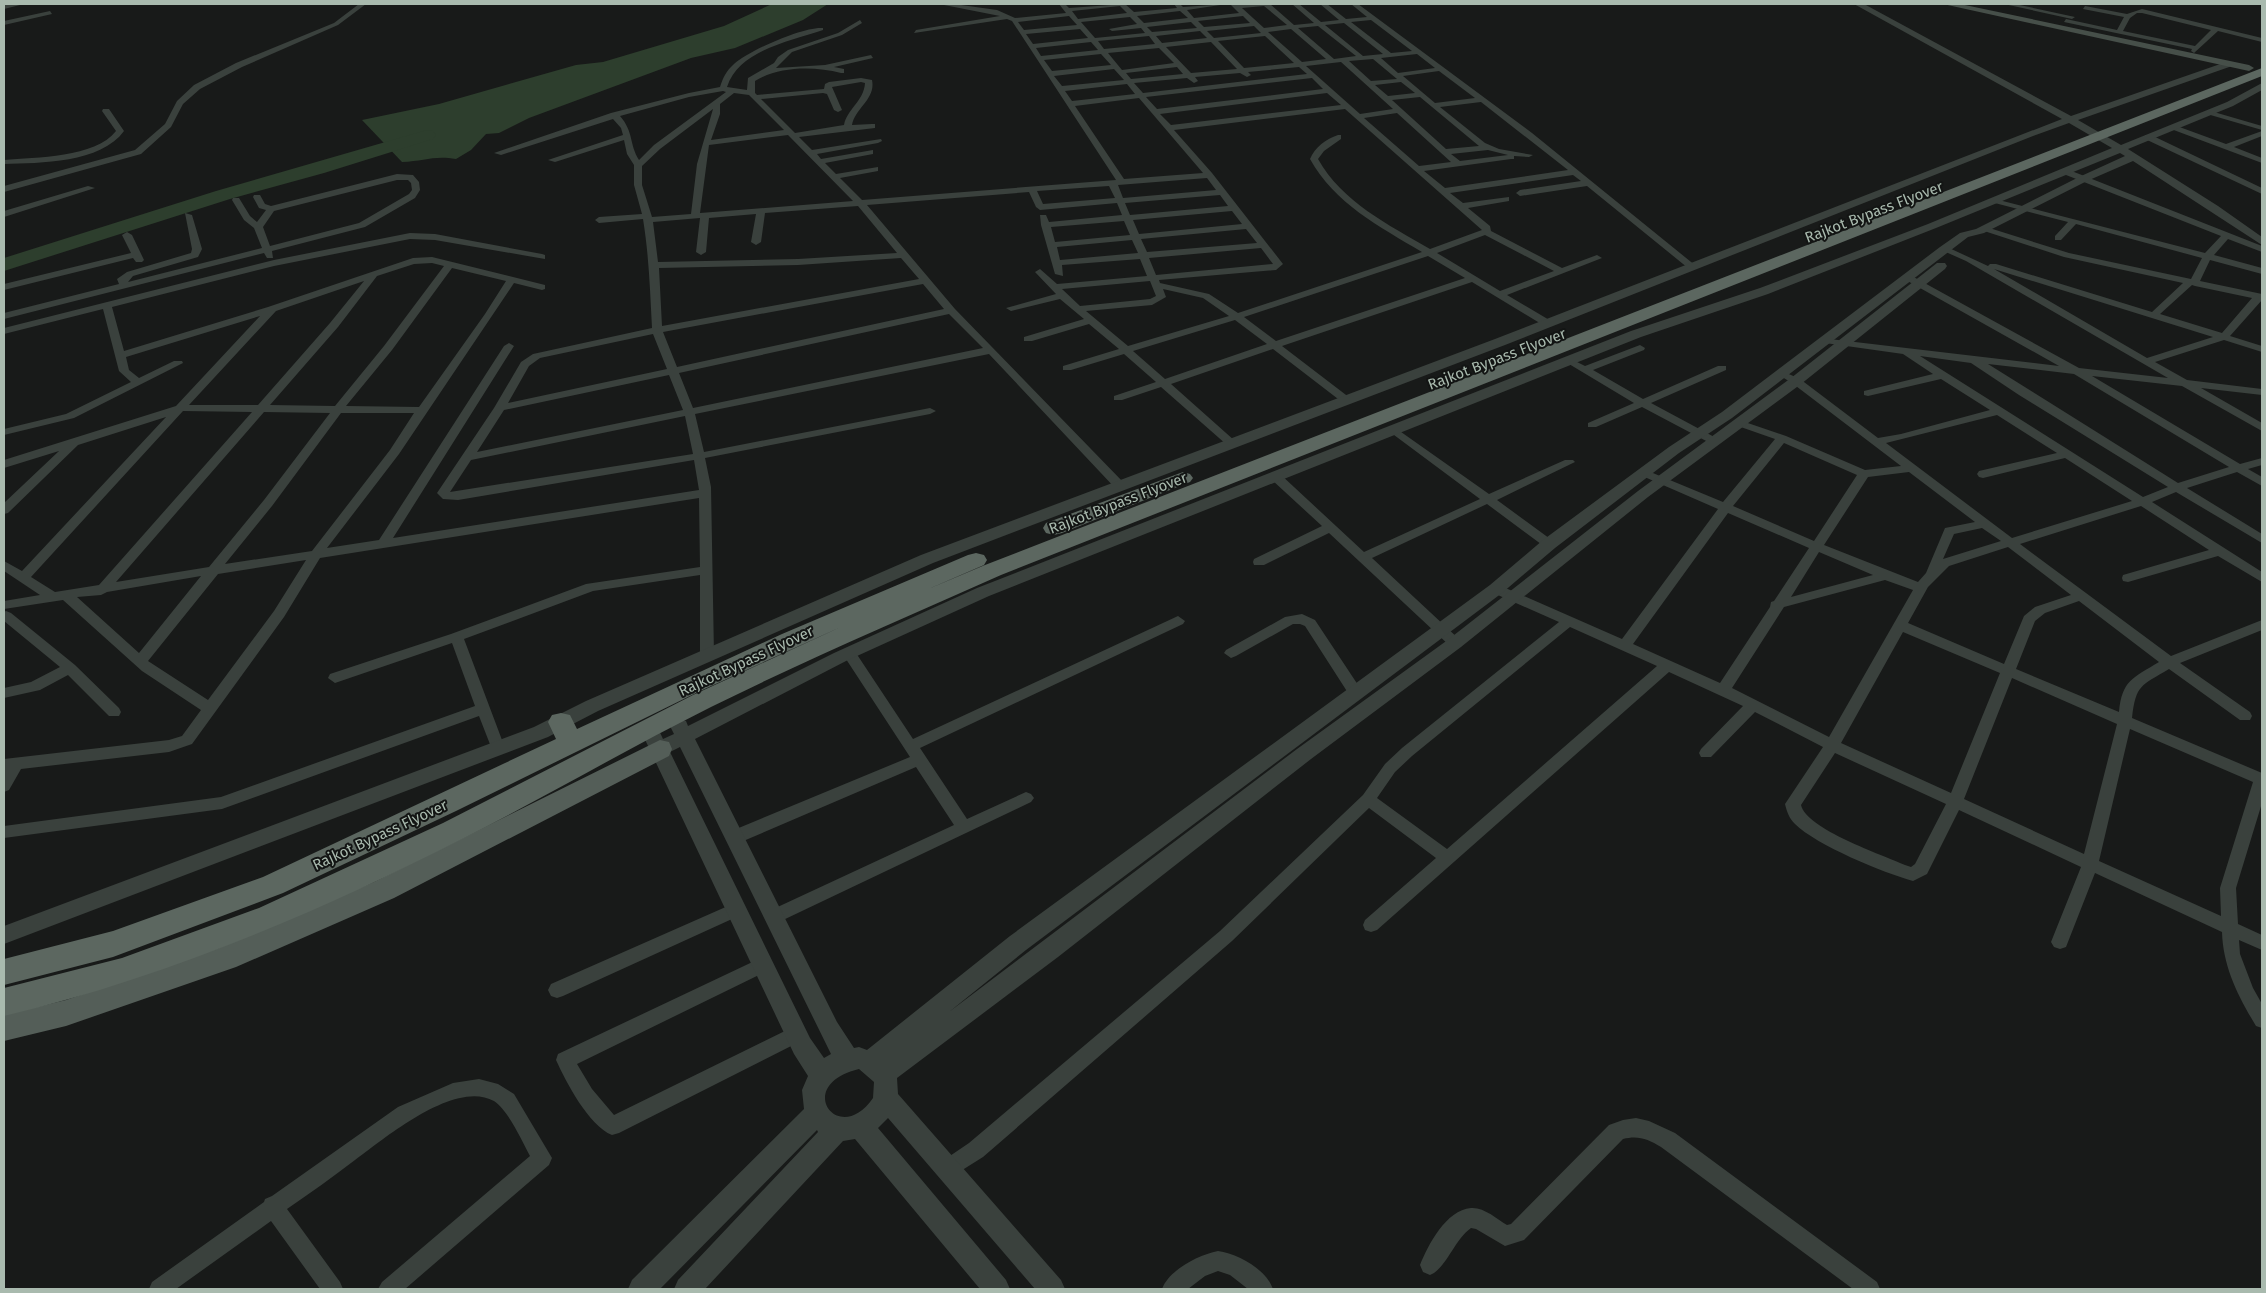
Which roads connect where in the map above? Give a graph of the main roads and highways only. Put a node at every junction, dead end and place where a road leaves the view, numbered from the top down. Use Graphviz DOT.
graph roads {
  1 [pos="1948,4"];
  2 [pos="1965,4"];
  3 [pos="2249,67"];
  4 [pos="1686,292"];
  5 [pos="655,739"];
  6 [pos="569,745"];
  7 [pos="4,972"];
  8 [pos="4,1002"];
  9 [pos="4,1028"];
  1 -- 3 [label="main road"];
  2 -- 3 [label="main road"];
  3 -- 4 [label="highway, Rajkot Bypass Flyover"];
  3 -- 4 [label="highway, Rajkot Bypass Flyover"];
  4 -- 5 [label="highway, Rajkot Bypass Flyover"];
  4 -- 6 [label="highway, Rajkot Bypass Flyover"];
  5 -- 6 [label="highway, Rajkot Bypass Flyover"];
  5 -- 9 [label="main road"];
  6 -- 7 [label="highway, Rajkot Bypass Flyover"];
  6 -- 8 [label="highway, Rajkot Bypass Flyover"];
}
